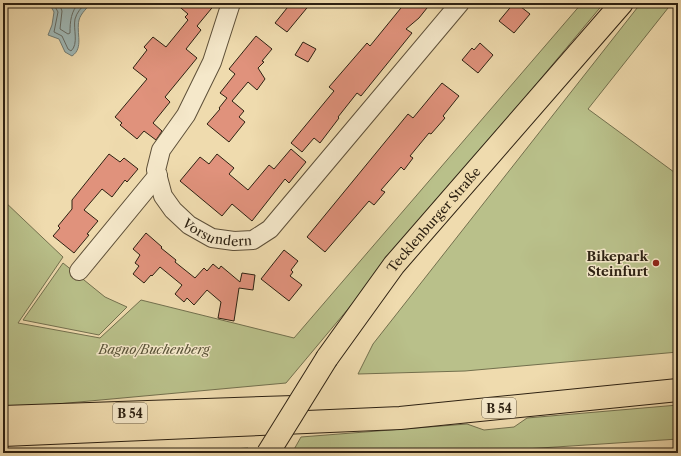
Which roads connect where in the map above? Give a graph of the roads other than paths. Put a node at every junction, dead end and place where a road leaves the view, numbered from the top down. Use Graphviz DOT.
graph roads {
  1 [pos="231,3"];
  2 [pos="460,3"];
  3 [pos="622,3"];
  4 [pos="158,175"];
  5 [pos="79,271"];
  6 [pos="678,377"];
  7 [pos="678,390"];
  8 [pos="3,417"];
  9 [pos="3,435"];
  10 [pos="268,453"];
  1 -- 4 [label="street, Vorsundern"];
  2 -- 4 [label="street, Vorsundern"];
  3 -- 10 [label="main road, Tecklenburger Straße, bridge"];
  4 -- 5 [label="street"];
  6 -- 8 [label="main road, B 54"];
  7 -- 9 [label="main road, B 54"];
}
